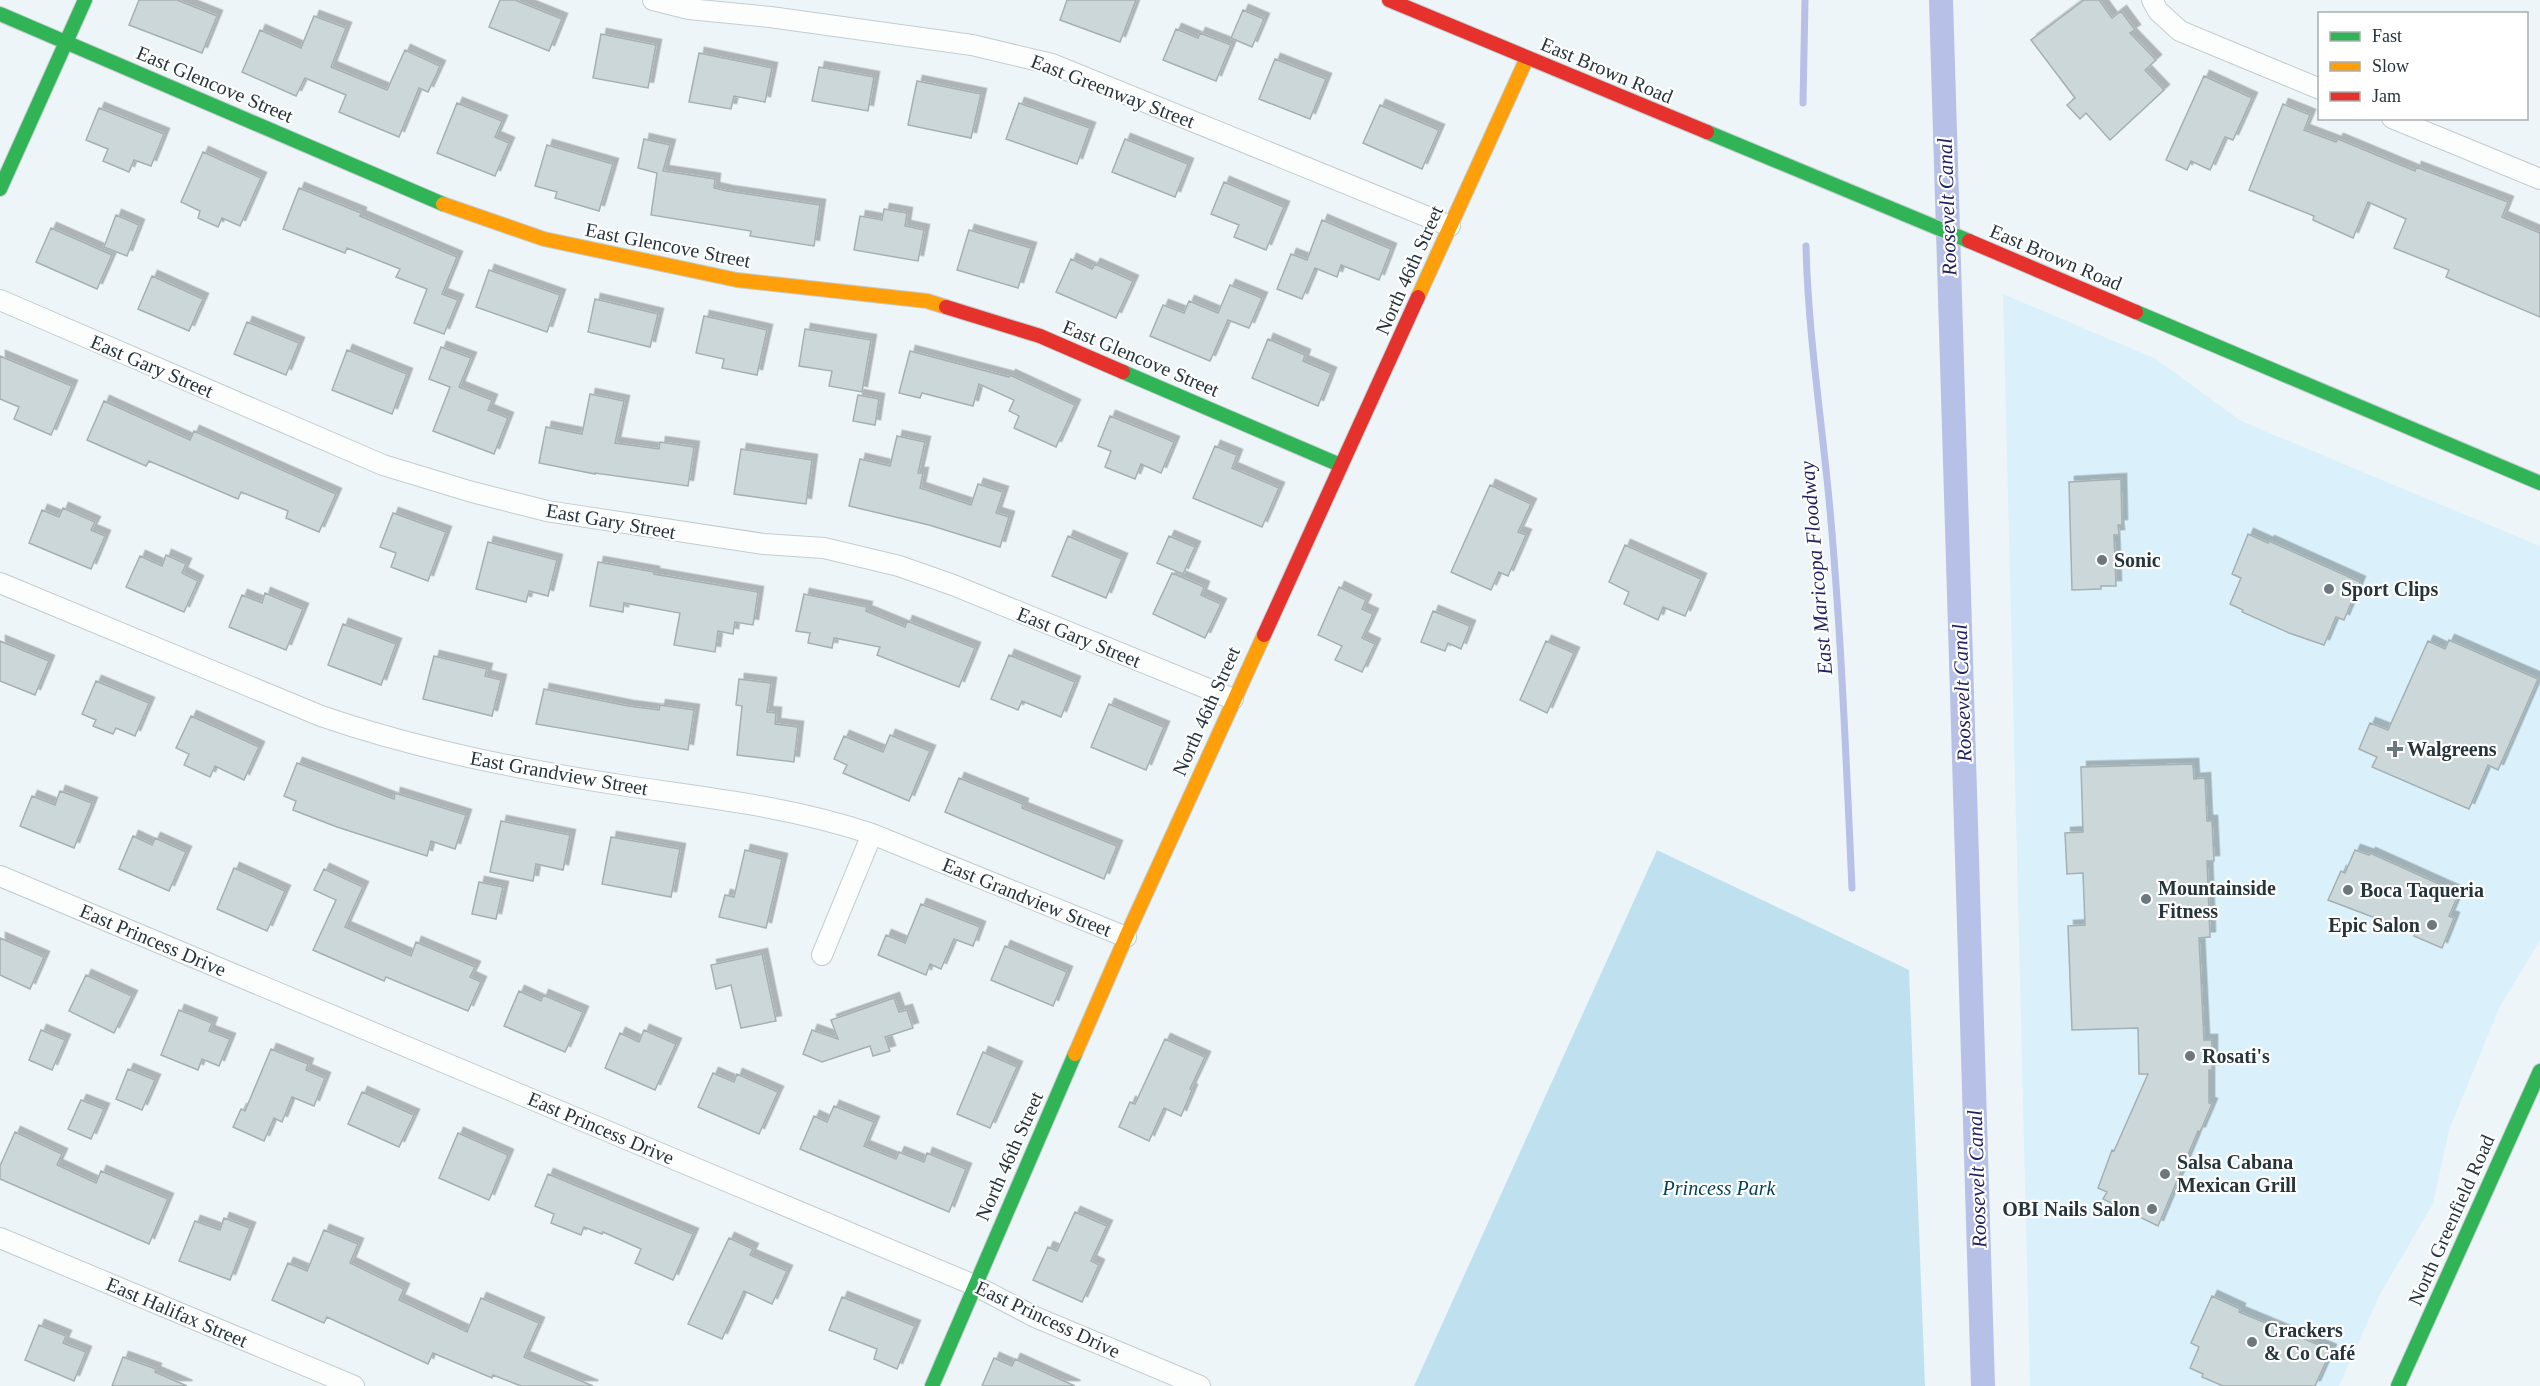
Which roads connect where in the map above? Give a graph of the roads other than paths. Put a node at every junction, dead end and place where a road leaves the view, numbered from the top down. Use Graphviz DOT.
graph roads {
  1 [pos="85,0"];
  2 [pos="653,0"];
  3 [pos="1389,0"];
  4 [pos="2152,0"];
  5 [pos="0,14"];
  6 [pos="65,42"];
  7 [pos="1527,58"];
  8 [pos="2318,88"];
  9 [pos="2397,120"];
  10 [pos="2540,179"];
  11 [pos="0,189"];
  12 [pos="1450,226"];
  13 [pos="0,300"];
  14 [pos="1340,465"];
  15 [pos="2540,483"];
  16 [pos="0,583"];
  17 [pos="1233,699"];
  18 [pos="872,834"];
  19 [pos="0,876"];
  20 [pos="1126,937"];
  21 [pos="822,955"];
  22 [pos="2540,1071"];
  23 [pos="0,1238"];
  24 [pos="974,1285"];
  25 [pos="354,1386"];
  26 [pos="932,1386"];
  27 [pos="1200,1386"];
  28 [pos="2398,1386"];
  1 -- 6 [label="street"];
  2 -- 12 [label="street, East Greenway Street"];
  3 -- 7 [label="street, East Brown Road"];
  4 -- 8 [label="street"];
  5 -- 6 [label="street, East Glencove Street"];
  6 -- 11 [label="street"];
  6 -- 14 [label="street, East Glencove Street"];
  7 -- 12 [label="street, North 46th Street"];
  7 -- 15 [label="street, East Brown Road"];
  9 -- 10 [label="street"];
  12 -- 14 [label="street, North 46th Street"];
  13 -- 17 [label="street, East Gary Street"];
  14 -- 17 [label="street, North 46th Street"];
  16 -- 18 [label="street, East Grandview Street"];
  17 -- 20 [label="street, North 46th Street"];
  18 -- 20 [label="street, East Grandview Street"];
  18 -- 21 [label="street"];
  19 -- 24 [label="street, East Princess Drive"];
  20 -- 24 [label="street, North 46th Street"];
  22 -- 28 [label="street, North Greenfield Road"];
  23 -- 25 [label="street, East Halifax Street"];
  24 -- 26 [label="street, North 46th Street"];
  24 -- 27 [label="street, East Princess Drive"];
}
